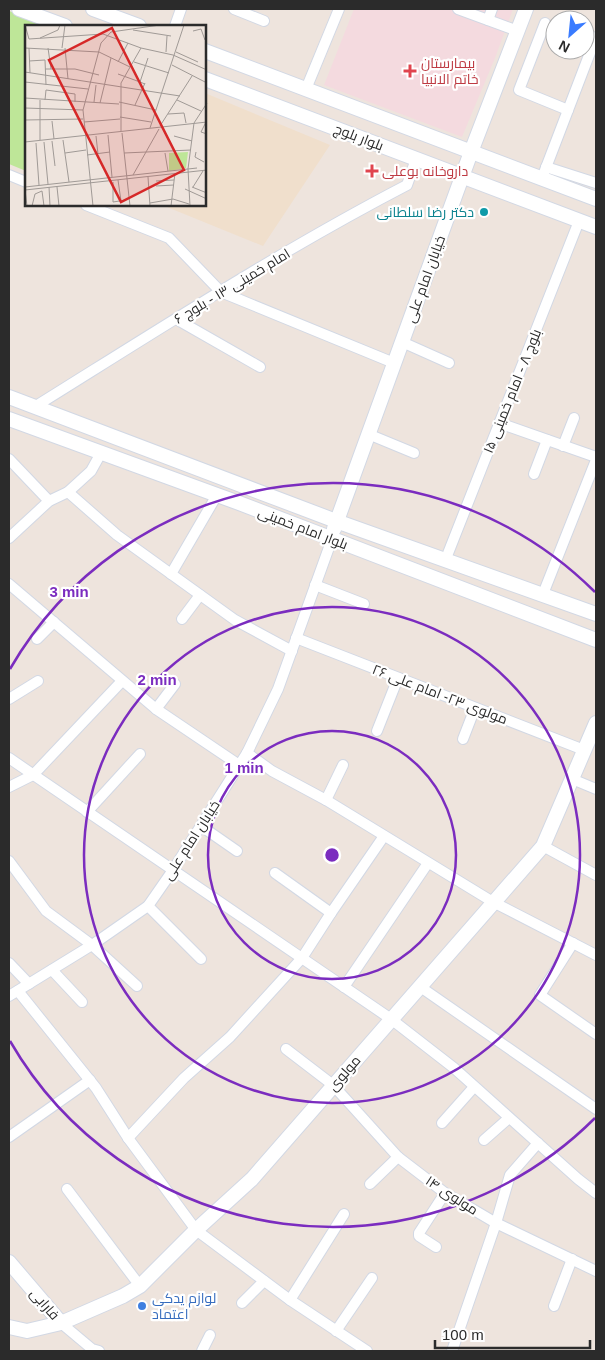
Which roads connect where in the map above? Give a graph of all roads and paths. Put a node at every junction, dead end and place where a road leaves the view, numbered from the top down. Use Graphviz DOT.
graph roads {
  1 [pos="19,9"];
  2 [pos="93,9"];
  3 [pos="181,9"];
  4 [pos="234,9"];
  5 [pos="339,9"];
  6 [pos="458,9"];
  7 [pos="492,9"];
  8 [pos="526,9"];
  9 [pos="488,20"];
  10 [pos="264,21"];
  11 [pos="545,23"];
  12 [pos="62,25"];
  13 [pos="136,25"];
  14 [pos="175,25"];
  15 [pos="518,31"];
  16 [pos="596,37"];
  17 [pos="206,51"];
  18 [pos="206,79"];
  19 [pos="306,89"];
  20 [pos="568,110"];
  21 [pos="471,152"];
  22 [pos="416,159"];
  23 [pos="544,172"];
  24 [pos="9,175"];
  25 [pos="462,177"];
  26 [pos="25,182"];
  27 [pos="596,183"];
  28 [pos="596,199"];
  29 [pos="89,206"];
  30 [pos="579,221"];
  31 [pos="596,227"];
  32 [pos="220,292"];
  33 [pos="176,319"];
  34 [pos="402,342"];
  35 [pos="394,363"];
  36 [pos="449,363"];
  37 [pos="260,367"];
  38 [pos="9,397"];
  39 [pos="36,406"];
  40 [pos="574,418"];
  41 [pos="12,423"];
  42 [pos="500,423"];
  43 [pos="368,434"];
  44 [pos="548,440"];
  45 [pos="563,446"];
  46 [pos="101,452"];
  47 [pos="414,453"];
  48 [pos="9,459"];
  49 [pos="596,459"];
  50 [pos="534,474"];
  51 [pos="68,492"];
  52 [pos="217,495"];
  53 [pos="49,501"];
  54 [pos="336,521"];
  55 [pos="9,538"];
  56 [pos="332,539"];
  57 [pos="445,561"];
  58 [pos="171,574"];
  59 [pos="9,584"];
  60 [pos="315,585"];
  61 [pos="543,594"];
  62 [pos="200,595"];
  63 [pos="364,604"];
  64 [pos="596,614"];
  65 [pos="182,619"];
  66 [pos="54,622"];
  67 [pos="296,638"];
  68 [pos="37,639"];
  69 [pos="596,640"];
  70 [pos="292,651"];
  71 [pos="398,678"];
  72 [pos="38,681"];
  73 [pos="122,681"];
  74 [pos="175,684"];
  75 [pos="9,699"];
  76 [pos="475,708"];
  77 [pos="156,709"];
  78 [pos="596,723"];
  79 [pos="377,731"];
  80 [pos="463,739"];
  81 [pos="584,750"];
  82 [pos="246,753"];
  83 [pos="140,754"];
  84 [pos="9,758"];
  85 [pos="239,765"];
  86 [pos="343,765"];
  87 [pos="33,775"];
  88 [pos="572,779"];
  89 [pos="9,787"];
  90 [pos="596,789"];
  91 [pos="326,800"];
  92 [pos="87,812"];
  93 [pos="201,826"];
  94 [pos="384,836"];
  95 [pos="543,846"];
  96 [pos="237,851"];
  97 [pos="9,861"];
  98 [pos="428,863"];
  99 [pos="173,870"];
  100 [pos="275,873"];
  101 [pos="596,875"];
  102 [pos="493,902"];
  103 [pos="148,906"];
  104 [pos="330,913"];
  105 [pos="573,943"];
  106 [pos="92,946"];
  107 [pos="596,955"];
  108 [pos="302,958"];
  109 [pos="201,959"];
  110 [pos="9,963"];
  111 [pos="52,970"];
  112 [pos="29,984"];
  113 [pos="136,986"];
  114 [pos="419,986"];
  115 [pos="344,987"];
  116 [pos="13,993"];
  117 [pos="82,1002"];
  118 [pos="391,1019"];
  119 [pos="596,1034"];
  120 [pos="286,1049"];
  121 [pos="90,1080"];
  122 [pos="333,1085"];
  123 [pos="474,1087"];
  124 [pos="596,1109"];
  125 [pos="509,1118"];
  126 [pos="442,1123"];
  127 [pos="9,1137"];
  128 [pos="128,1138"];
  129 [pos="484,1140"];
  130 [pos="538,1143"];
  131 [pos="398,1157"];
  132 [pos="370,1184"];
  133 [pos="67,1188"];
  134 [pos="445,1193"];
  135 [pos="596,1193"];
  136 [pos="344,1214"];
  137 [pos="496,1223"];
  138 [pos="196,1230"];
  139 [pos="436,1247"];
  140 [pos="572,1259"];
  141 [pos="9,1262"];
  142 [pos="596,1271"];
  143 [pos="372,1278"];
  144 [pos="264,1281"];
  145 [pos="140,1286"];
  146 [pos="290,1300"];
  147 [pos="242,1303"];
  148 [pos="554,1306"];
  149 [pos="61,1323"];
  150 [pos="9,1327"];
  151 [pos="336,1331"];
  152 [pos="210,1335"];
  153 [pos="99,1351"];
  154 [pos="202,1351"];
  155 [pos="368,1351"];
  156 [pos="452,1351"];
  1 -- 12 [label="main road"];
  2 -- 13 [label="main road"];
  3 -- 14 [label="street"];
  4 -- 10 [label="street"];
  5 -- 19 [label="street"];
  6 -- 9 [label="street"];
  7 -- 9 [label="street"];
  8 -- 15 [label="main road, خیابان امام علی"];
  9 -- 15 [label="street"];
  11 -- 20 [label="street"];
  15 -- 21 [label="main road, خیابان امام علی"];
  16 -- 20 [label="street"];
  17 -- 19 [label="main road, بلوار بلوچ"];
  18 -- 22 [label="main road, بلوار بلوچ"];
  19 -- 21 [label="main road, بلوار بلوچ"];
  20 -- 23 [label="street"];
  21 -- 23 [label="main road, بلوار بلوچ"];
  21 -- 25 [label="main road, خیابان امام علی"];
  22 -- 25 [label="main road, بلوار بلوچ"];
  22 -- 32 [label="street, امام خمینی ۱۳ - بلوچ ۶"];
  23 -- 27 [label="street"];
  23 -- 28 [label="main road, بلوار بلوچ"];
  24 -- 26 [label="street"];
  25 -- 30 [label="main road, بلوار بلوچ"];
  25 -- 34 [label="main road, خیابان امام علی"];
  29 -- 32 [label="street"];
  30 -- 31 [label="main road, بلوار بلوچ"];
  30 -- 42 [label="street, بلوچ ۸ - امام خمینی ۱۵"];
  32 -- 33 [label="street, امام خمینی ۱۳ - بلوچ ۶"];
  32 -- 35 [label="street"];
  33 -- 37 [label="street"];
  33 -- 39 [label="street, امام خمینی ۱۳ - بلوچ ۶"];
  34 -- 35 [label="main road, خیابان امام علی"];
  34 -- 36 [label="street"];
  35 -- 43 [label="main road, خیابان امام علی"];
  38 -- 39 [label="main road, بلوار امام خمینی"];
  39 -- 54 [label="main road, بلوار امام خمینی"];
  40 -- 45 [label="street"];
  41 -- 46 [label="main road, بلوار امام خمینی"];
  42 -- 44 [label="street"];
  42 -- 57 [label="street, بلوچ ۸ - امام خمینی ۱۵"];
  43 -- 47 [label="street"];
  43 -- 54 [label="main road, خیابان امام علی"];
  44 -- 45 [label="street"];
  44 -- 50 [label="street"];
  45 -- 49 [label="street"];
  46 -- 51 [label="street"];
  46 -- 52 [label="main road, بلوار امام خمینی"];
  48 -- 53 [label="street"];
  49 -- 61 [label="street"];
  51 -- 53 [label="street"];
  51 -- 58 [label="street"];
  52 -- 56 [label="main road, بلوار امام خمینی"];
  52 -- 58 [label="street"];
  53 -- 55 [label="street"];
  54 -- 56 [label="main road, خیابان امام علی"];
  54 -- 57 [label="main road, بلوار امام خمینی"];
  56 -- 60 [label="street, خیابان امام علی"];
  56 -- 69 [label="main road, بلوار امام خمینی"];
  57 -- 61 [label="main road, بلوار امام خمینی"];
  58 -- 62 [label="street"];
  59 -- 66 [label="street"];
  60 -- 63 [label="street"];
  60 -- 67 [label="street, خیابان امام علی"];
  61 -- 64 [label="main road, بلوار امام خمینی"];
  62 -- 65 [label="street"];
  62 -- 70 [label="street"];
  66 -- 68 [label="street"];
  66 -- 73 [label="street"];
  67 -- 70 [label="street, خیابان امام علی"];
  67 -- 71 [label="street, مولوی ۲۳- امام علی ۲۶"];
  70 -- 82 [label="street, خیابان امام علی"];
  71 -- 76 [label="street, مولوی ۲۳- امام علی ۲۶"];
  71 -- 79 [label="street"];
  72 -- 75 [label="street"];
  73 -- 77 [label="street"];
  73 -- 87 [label="street"];
  74 -- 77 [label="street"];
  76 -- 80 [label="street"];
  76 -- 81 [label="street, مولوی ۲۳- امام علی ۲۶"];
  77 -- 85 [label="street"];
  78 -- 81 [label="main road, مولوی"];
  81 -- 88 [label="main road, مولوی"];
  82 -- 85 [label="street, خیابان امام علی"];
  82 -- 91 [label="street"];
  83 -- 92 [label="street"];
  84 -- 87 [label="street"];
  85 -- 93 [label="street, خیابان امام علی"];
  86 -- 91 [label="street"];
  87 -- 89 [label="street"];
  87 -- 92 [label="street"];
  88 -- 90 [label="street"];
  88 -- 95 [label="main road, مولوی"];
  91 -- 94 [label="street"];
  92 -- 99 [label="street"];
  93 -- 96 [label="street"];
  93 -- 99 [label="street, خیابان امام علی"];
  94 -- 98 [label="street"];
  94 -- 104 [label="street"];
  95 -- 101 [label="street"];
  95 -- 102 [label="main road, مولوی"];
  97 -- 106 [label="street"];
  98 -- 102 [label="street"];
  98 -- 115 [label="street"];
  99 -- 103 [label="street, خیابان امام علی"];
  99 -- 108 [label="street"];
  100 -- 104 [label="street"];
  102 -- 105 [label="street"];
  102 -- 114 [label="main road, مولوی"];
  103 -- 106 [label="street, خیابان امام علی"];
  103 -- 109 [label="street"];
  104 -- 108 [label="street"];
  105 -- 107 [label="street"];
  105 -- 119 [label="street"];
  106 -- 111 [label="street, خیابان امام علی"];
  106 -- 113 [label="street"];
  108 -- 115 [label="street"];
  108 -- 128 [label="street"];
  110 -- 112 [label="street"];
  111 -- 112 [label="street, خیابان امام علی"];
  111 -- 117 [label="street"];
  112 -- 116 [label="street, خیابان امام علی"];
  114 -- 118 [label="main road, مولوی"];
  114 -- 124 [label="street"];
  115 -- 118 [label="street"];
  116 -- 121 [label="street"];
  118 -- 122 [label="main road, مولوی"];
  118 -- 123 [label="street"];
  120 -- 122 [label="street, مولوی ۱۴"];
  121 -- 127 [label="street"];
  121 -- 128 [label="street"];
  122 -- 131 [label="street, مولوی ۱۴"];
  122 -- 138 [label="main road, مولوی"];
  123 -- 125 [label="street"];
  123 -- 126 [label="street"];
  125 -- 129 [label="street"];
  125 -- 130 [label="street"];
  128 -- 138 [label="street"];
  130 -- 135 [label="street"];
  130 -- 137 [label="street"];
  131 -- 132 [label="street"];
  131 -- 134 [label="street, مولوی ۱۴"];
  133 -- 145 [label="street"];
  134 -- 137 [label="street, مولوی ۱۴"];
  134 -- 139 [label="street"];
  136 -- 146 [label="street"];
  137 -- 140 [label="street, مولوی ۱۴"];
  137 -- 156 [label="street"];
  138 -- 144 [label="street"];
  138 -- 145 [label="main road, مولوی"];
  140 -- 142 [label="street, مولوی ۱۴"];
  140 -- 148 [label="street"];
  141 -- 149 [label="main road, فارابی"];
  143 -- 151 [label="street"];
  144 -- 146 [label="street"];
  144 -- 147 [label="street"];
  145 -- 149 [label="main road, مولوی"];
  146 -- 151 [label="street"];
  149 -- 150 [label="main road, مولوی"];
  149 -- 153 [label="street"];
  151 -- 155 [label="street"];
  152 -- 154 [label="street"];
}
